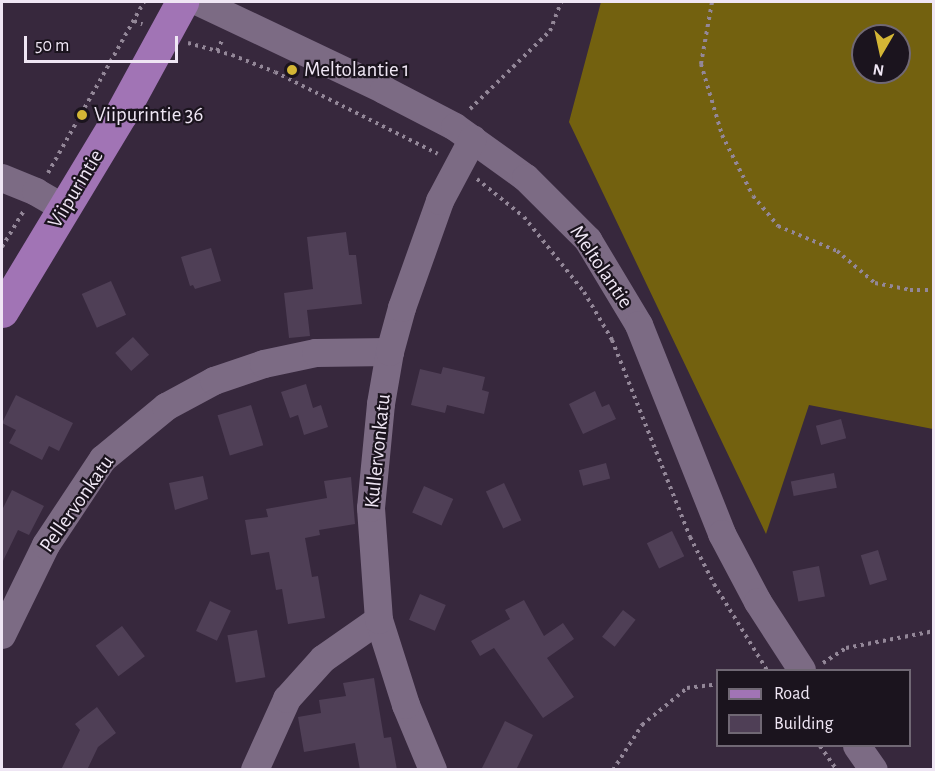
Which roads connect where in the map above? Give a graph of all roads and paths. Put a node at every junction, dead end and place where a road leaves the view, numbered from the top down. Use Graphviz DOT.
graph roads {
  1 [pos="144,2"];
  2 [pos="182,2"];
  3 [pos="200,2"];
  4 [pos="561,2"];
  5 [pos="712,2"];
  6 [pos="134,21"];
  7 [pos="165,35"];
  8 [pos="464,133"];
  9 [pos="448,160"];
  10 [pos="2,178"];
  11 [pos="36,192"];
  12 [pos="64,209"];
  13 [pos="2,247"];
  14 [pos="933,290"];
  15 [pos="2,311"];
  16 [pos="390,352"];
  17 [pos="380,620"];
  18 [pos="933,631"];
  19 [pos="2,635"];
  20 [pos="810,668"];
  21 [pos="766,669"];
  22 [pos="716,684"];
  23 [pos="821,747"];
  24 [pos="858,747"];
  25 [pos="255,770"];
  26 [pos="433,770"];
  27 [pos="613,770"];
  28 [pos="837,770"];
  29 [pos="874,770"];
  1 -- 6 [label="path"];
  2 -- 7 [label="main road, Viipurintie"];
  3 -- 8 [label="street, Meltolantie"];
  4 -- 8 [label="path"];
  5 -- 14 [label="path"];
  6 -- 7 [label="path"];
  6 -- 11 [label="path"];
  7 -- 9 [label="path"];
  7 -- 12 [label="main road, Viipurintie"];
  8 -- 9 [label="street, Kullervonkatu"];
  8 -- 9 [label="path"];
  8 -- 20 [label="street, Meltolantie"];
  9 -- 16 [label="street, Kullervonkatu"];
  9 -- 21 [label="path"];
  10 -- 11 [label="street"];
  11 -- 12 [label="street"];
  11 -- 13 [label="path"];
  12 -- 15 [label="main road, Viipurintie"];
  16 -- 17 [label="street, Kullervonkatu"];
  16 -- 19 [label="street, Pellervonkatu"];
  17 -- 25 [label="street"];
  17 -- 26 [label="street, Kullervonkatu"];
  18 -- 20 [label="path"];
  22 -- 27 [label="path"];
  23 -- 28 [label="path"];
  24 -- 29 [label="street"];
}
